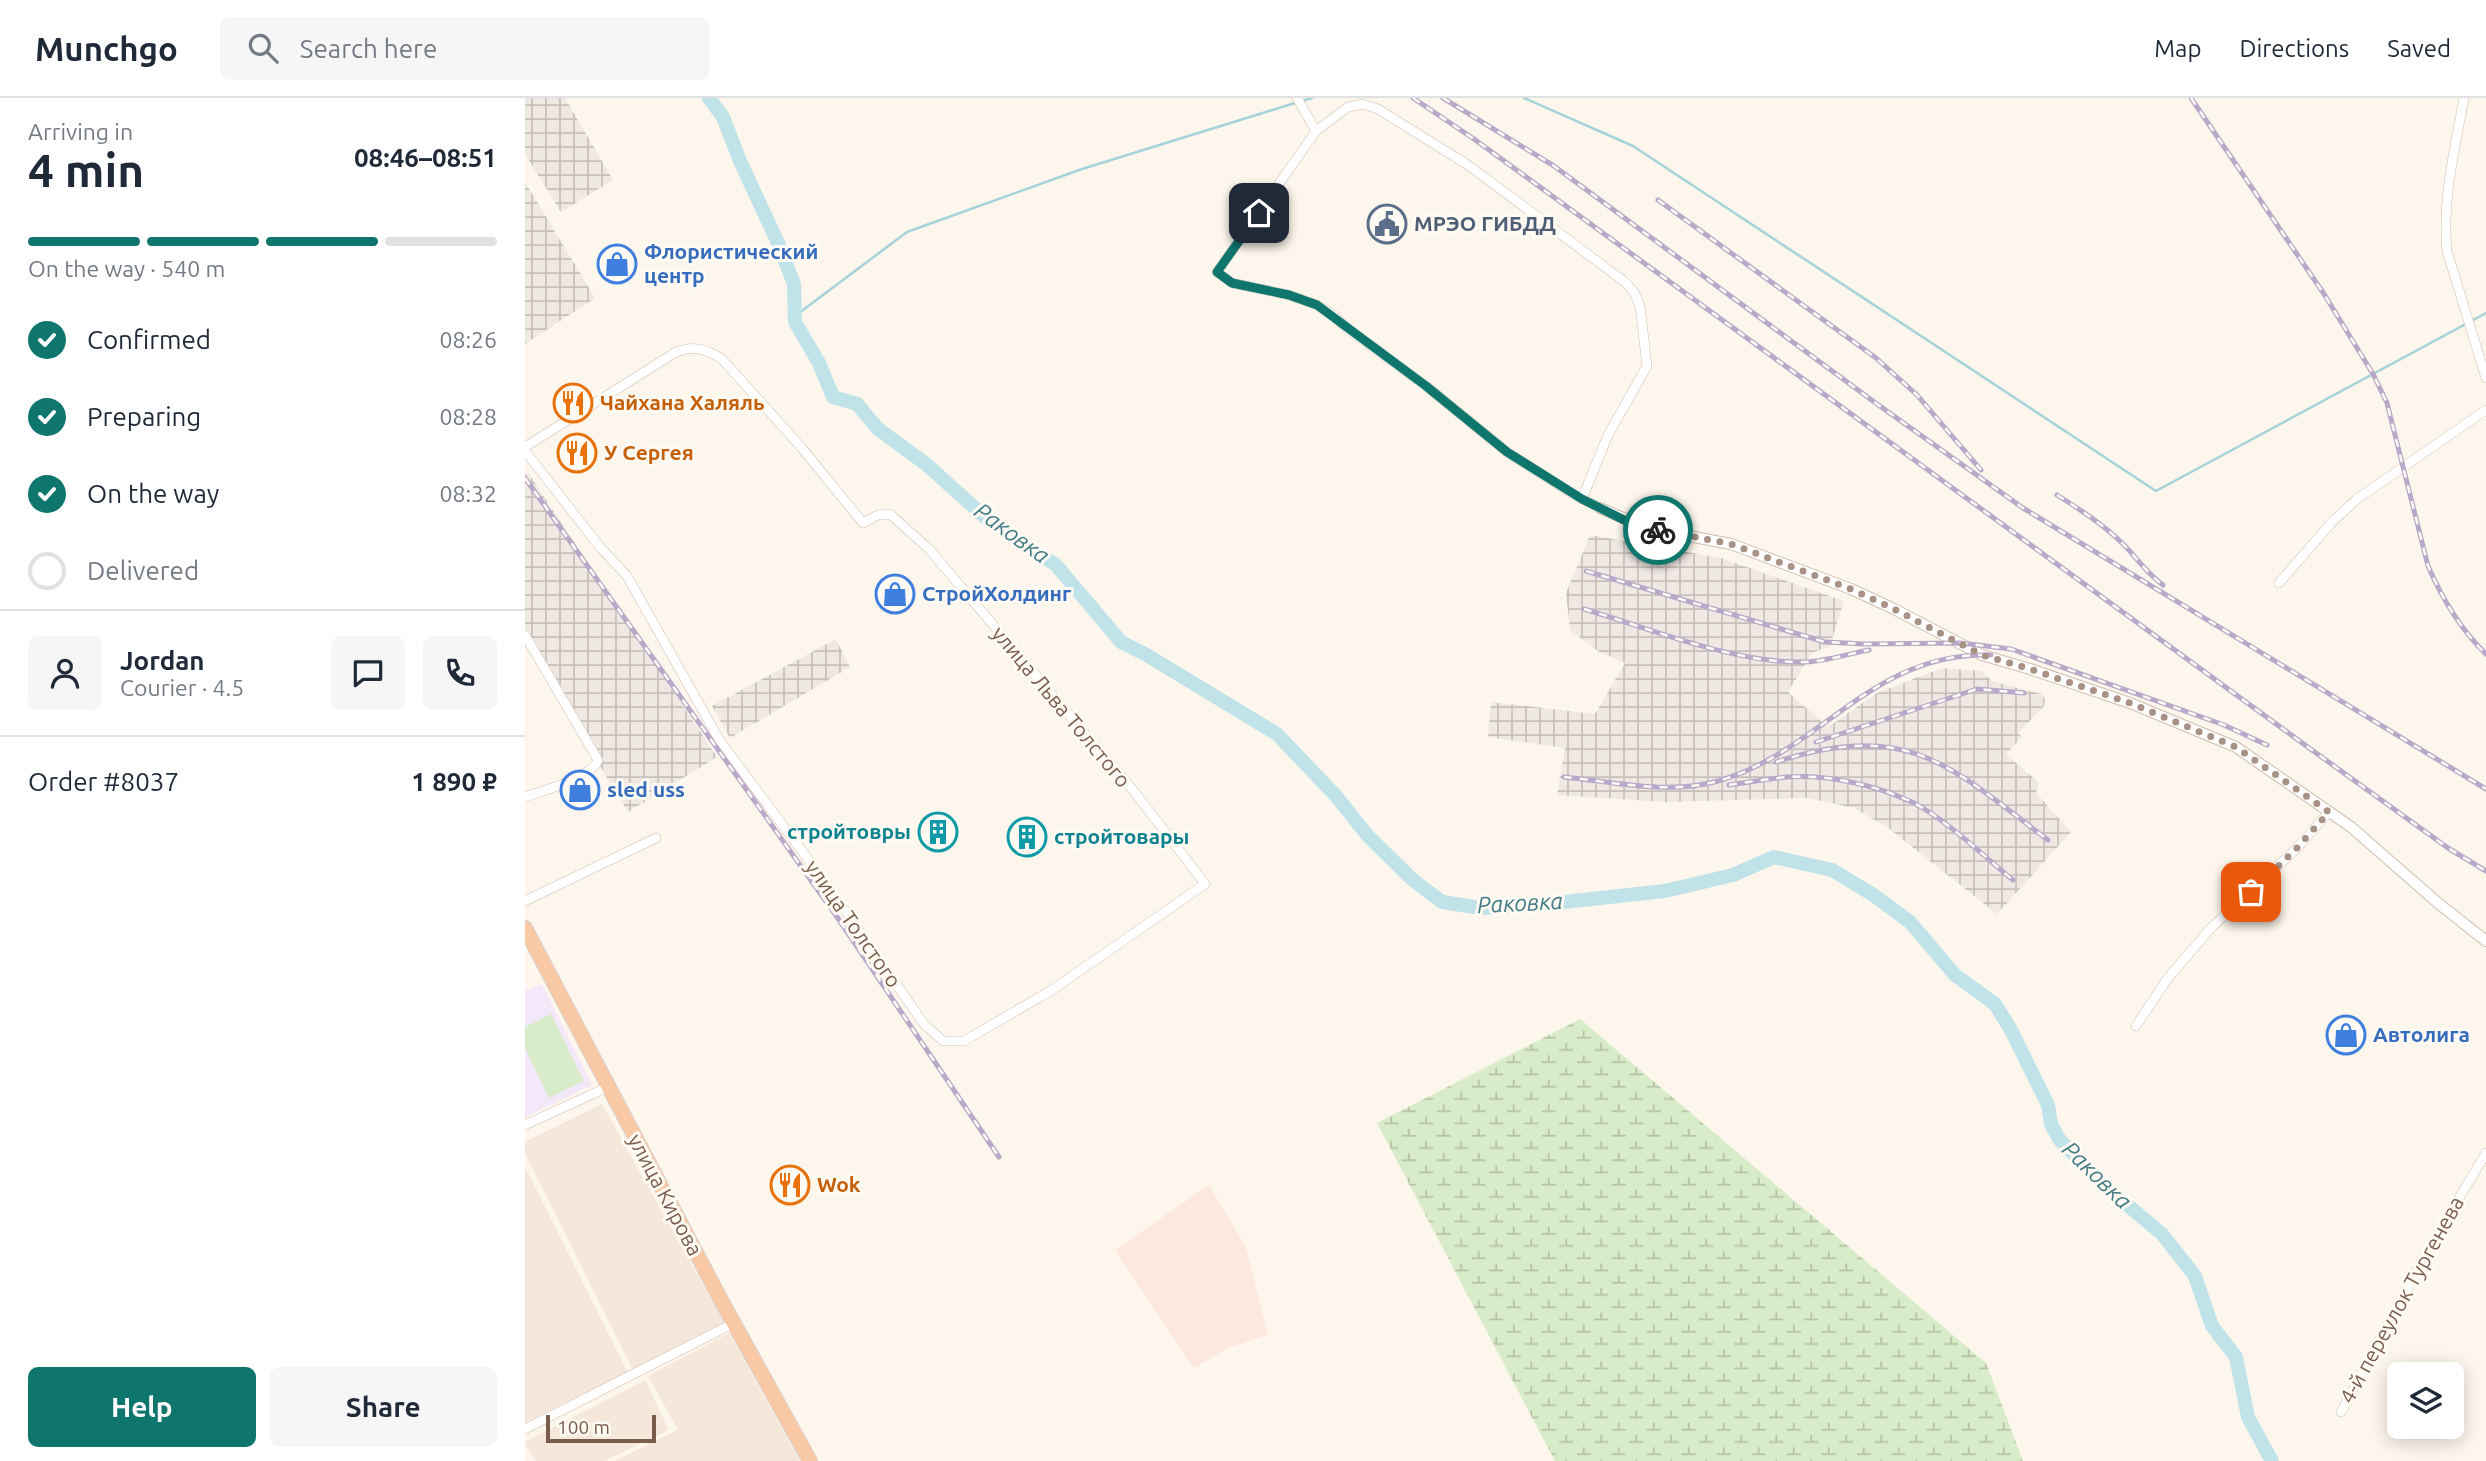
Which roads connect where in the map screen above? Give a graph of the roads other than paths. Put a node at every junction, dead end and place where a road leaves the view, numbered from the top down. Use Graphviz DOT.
graph roads {
  1 [pos="1297,98"];
  2 [pos="2465,98"];
  3 [pos="1316,131"];
  4 [pos="2486,378"];
  5 [pos="2486,410"];
  6 [pos="525,449"];
  7 [pos="1582,499"];
  8 [pos="1600,508"];
  9 [pos="2279,583"];
  10 [pos="526,639"];
  11 [pos="525,797"];
  12 [pos="2329,812"];
  13 [pos="656,838"];
  14 [pos="1205,884"];
  15 [pos="525,901"];
  16 [pos="525,928"];
  17 [pos="2486,941"];
  18 [pos="2136,1026"];
  19 [pos="608,1087"];
  20 [pos="525,1125"];
  21 [pos="2484,1160"];
  22 [pos="734,1323"];
  23 [pos="2341,1412"];
  24 [pos="525,1429"];
  25 [pos="810,1461"];
  1 -- 3 [label="street"];
  2 -- 4 [label="street"];
  3 -- 7 [label="street"];
  3 -- 7 [label="street"];
  5 -- 9 [label="street"];
  6 -- 14 [label="street, улица Льва Толстого"];
  6 -- 14 [label="street, улица Толстого"];
  7 -- 8 [label="street"];
  8 -- 12 [label="street"];
  10 -- 11 [label="street"];
  12 -- 17 [label="street"];
  12 -- 18 [label="street"];
  13 -- 15 [label="street"];
  16 -- 19 [label="highway, улица Кирова"];
  19 -- 20 [label="street"];
  19 -- 22 [label="highway, улица Кирова"];
  21 -- 23 [label="street, 4-й переулок Тургенева"];
  22 -- 24 [label="street"];
  22 -- 25 [label="highway, улица Кирова"];
}
